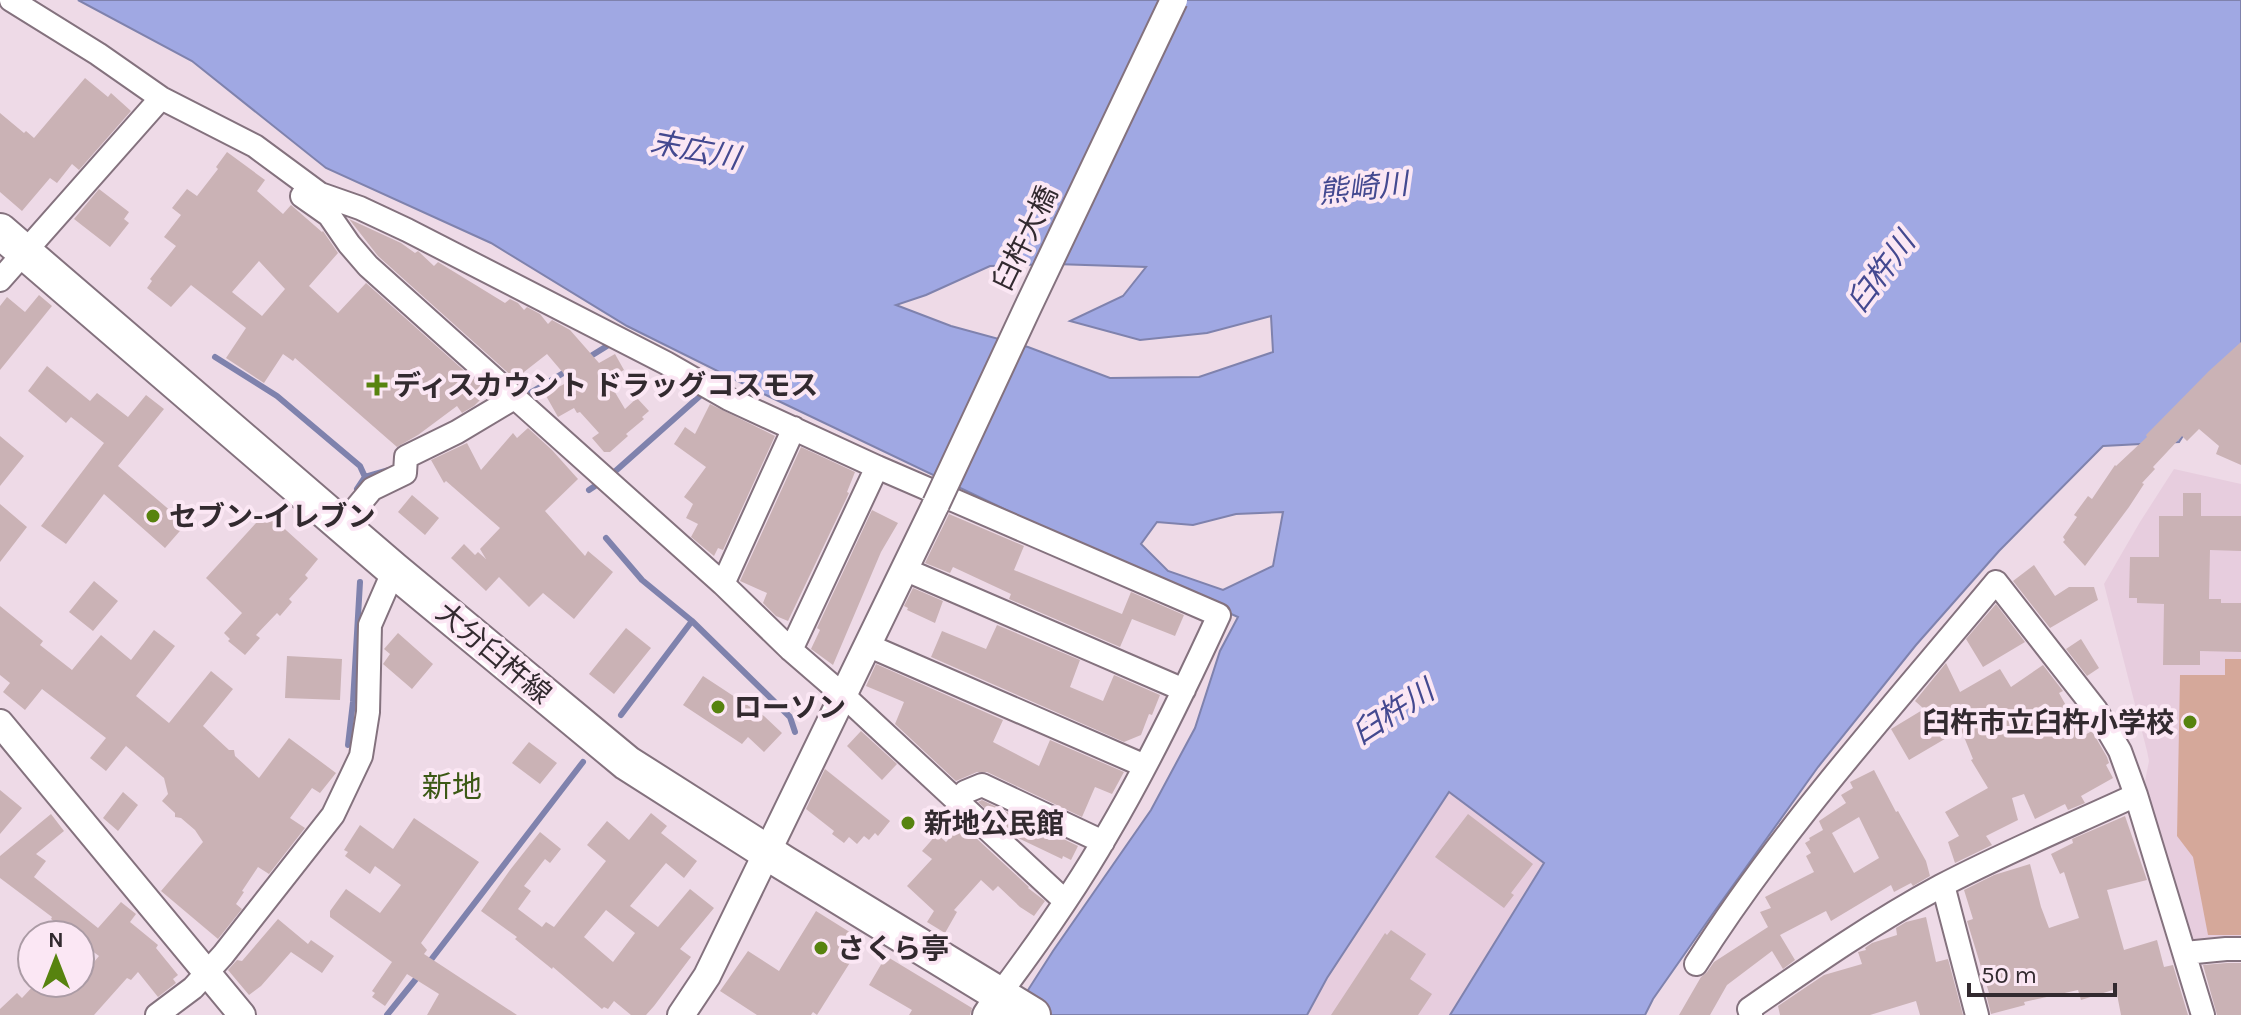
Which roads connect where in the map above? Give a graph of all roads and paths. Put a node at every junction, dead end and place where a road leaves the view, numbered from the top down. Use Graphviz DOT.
graph roads {
  1 [pos="11,0"];
  2 [pos="1174,0"];
  3 [pos="161,98"];
  4 [pos="218,129"];
  5 [pos="12,242"];
  6 [pos="0,280"];
  7 [pos="514,398"];
  8 [pos="794,428"];
  9 [pos="877,467"];
  10 [pos="342,525"];
  11 [pos="904,569"];
  12 [pos="394,570"];
  13 [pos="723,584"];
  14 [pos="867,645"];
  15 [pos="791,650"];
  16 [pos="1184,690"];
  17 [pos="843,695"];
  18 [pos="0,723"];
  19 [pos="1145,766"];
  20 [pos="2136,795"];
  21 [pos="957,801"];
  22 [pos="1103,842"];
  23 [pos="766,852"];
  24 [pos="1943,885"];
  25 [pos="1065,901"];
  26 [pos="2241,949"];
  27 [pos="2185,953"];
  28 [pos="1696,964"];
  29 [pos="208,973"];
  30 [pos="1007,1007"];
  31 [pos="157,1015"];
  32 [pos="242,1015"];
  33 [pos="681,1015"];
  34 [pos="1751,1015"];
  35 [pos="1977,1015"];
  36 [pos="2203,1015"];
  1 -- 3 [label="street"];
  2 -- 11 [label="street, 臼杵大橋, bridge"];
  3 -- 4 [label="street"];
  3 -- 5 [label="street"];
  4 -- 7 [label="street"];
  4 -- 8 [label="street"];
  5 -- 6 [label="street"];
  5 -- 10 [label="main road, 大分臼杵線"];
  7 -- 10 [label="street"];
  7 -- 13 [label="street"];
  8 -- 9 [label="street"];
  8 -- 13 [label="street"];
  9 -- 15 [label="street"];
  9 -- 16 [label="street"];
  10 -- 12 [label="main road, 大分臼杵線"];
  11 -- 14 [label="street, 臼杵大橋"];
  11 -- 16 [label="street"];
  12 -- 23 [label="main road, 大分臼杵線"];
  12 -- 29 [label="street"];
  13 -- 15 [label="street"];
  14 -- 17 [label="street, 臼杵大橋"];
  14 -- 19 [label="street"];
  15 -- 17 [label="street"];
  16 -- 19 [label="street"];
  17 -- 21 [label="street"];
  17 -- 23 [label="street, 臼杵大橋"];
  18 -- 29 [label="street"];
  19 -- 22 [label="street"];
  20 -- 24 [label="street"];
  20 -- 27 [label="street"];
  20 -- 28 [label="street"];
  21 -- 22 [label="street"];
  21 -- 25 [label="street"];
  22 -- 25 [label="street"];
  23 -- 30 [label="main road, 大分臼杵線"];
  23 -- 33 [label="street, 臼杵大橋"];
  24 -- 34 [label="street"];
  24 -- 35 [label="street"];
  25 -- 30 [label="street"];
  26 -- 27 [label="street"];
  27 -- 36 [label="street"];
  29 -- 31 [label="street"];
  29 -- 32 [label="street"];
}
